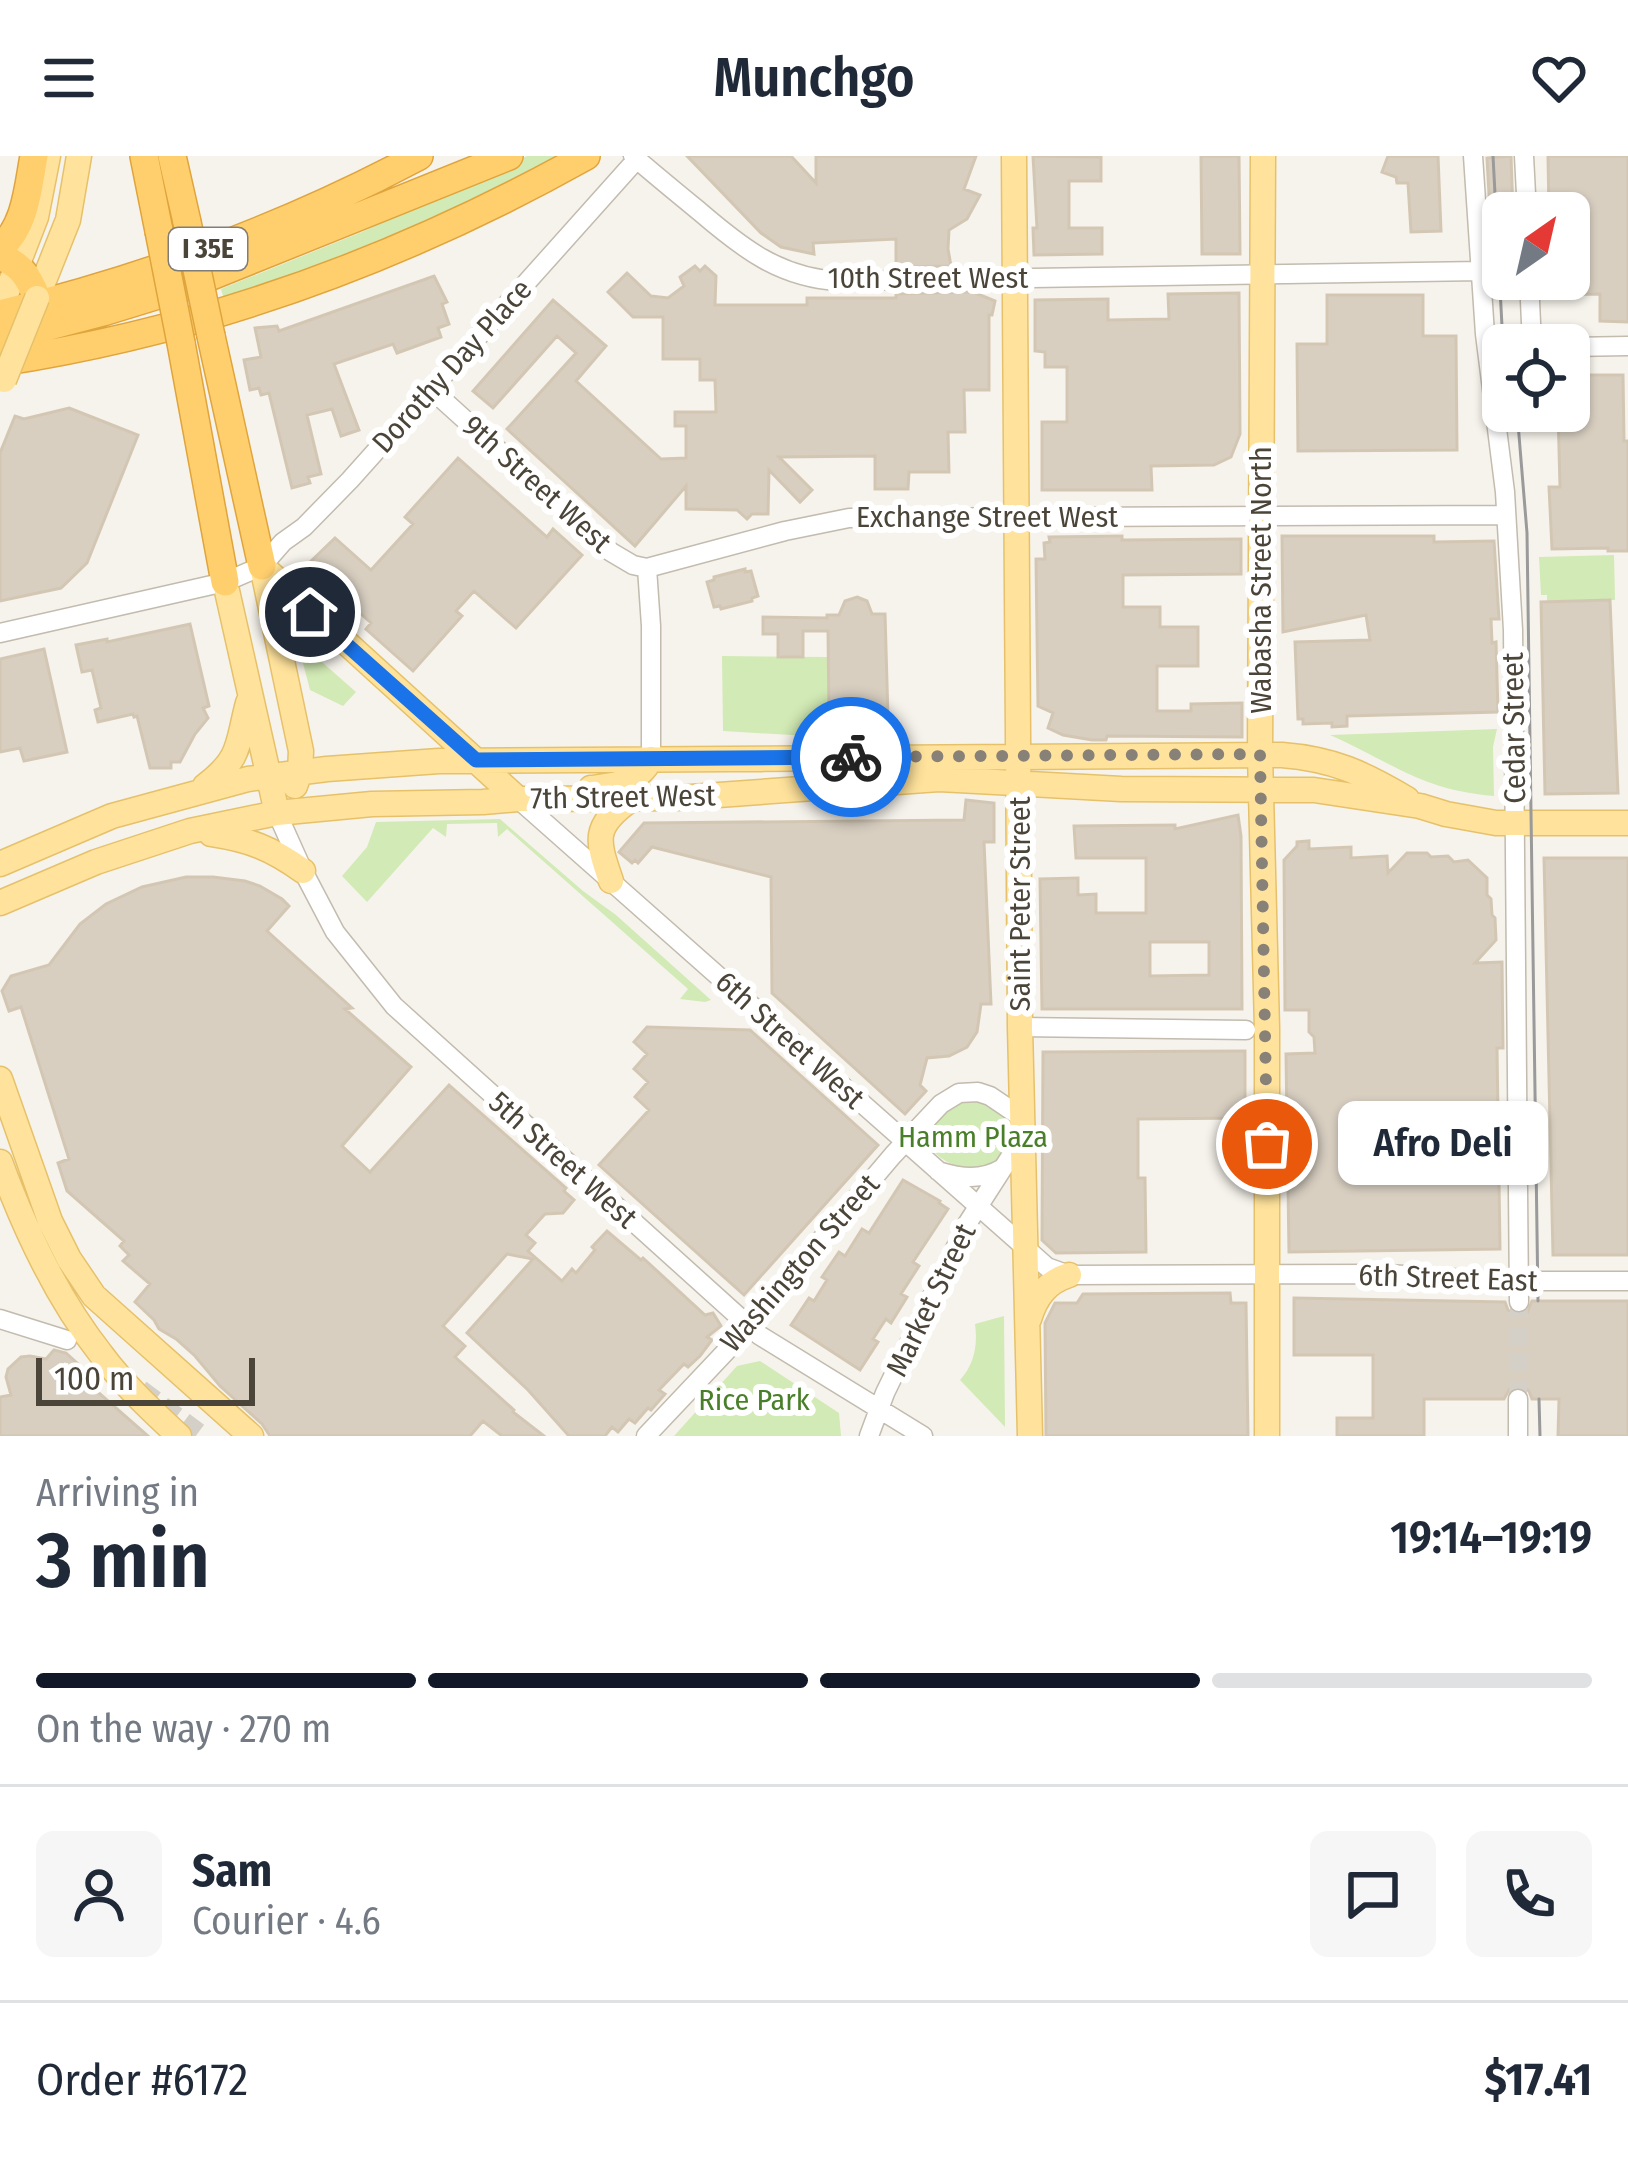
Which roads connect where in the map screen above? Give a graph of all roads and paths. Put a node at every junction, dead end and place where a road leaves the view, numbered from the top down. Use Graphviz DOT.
graph roads {
  1 [pos="34,156"];
  2 [pos="48,156"];
  3 [pos="79,156"];
  4 [pos="144,156"];
  5 [pos="172,156"];
  6 [pos="480,156"];
  7 [pos="509,156"];
  8 [pos="586,156"];
  9 [pos="1014,156"];
  10 [pos="1263,156"];
  11 [pos="1472,156"];
  12 [pos="1524,156"];
  13 [pos="415,158"];
  14 [pos="635,158"];
  15 [pos="1526,192"];
  16 [pos="366,214"];
  17 [pos="173,226"];
  18 [pos="12,262"];
  19 [pos="1480,271"];
  20 [pos="1264,274"];
  21 [pos="1015,277"];
  22 [pos="37,298"];
  23 [pos="0,312"];
  24 [pos="1490,324"];
  25 [pos="0,339"];
  26 [pos="1590,346"];
  27 [pos="1628,346"];
  28 [pos="2,378"];
  29 [pos="432,390"];
  30 [pos="1501,432"];
  31 [pos="1506,515"];
  32 [pos="1262,516"];
  33 [pos="1018,518"];
  34 [pos="262,566"];
  35 [pos="647,568"];
  36 [pos="225,582"];
  37 [pos="0,633"];
  38 [pos="250,695"];
  39 [pos="1260,754"];
  40 [pos="651,759"];
  41 [pos="476,760"];
  42 [pos="1020,770"];
  43 [pos="300,772"];
  44 [pos="269,776"];
  45 [pos="1260,789"];
  46 [pos="194,794"];
  47 [pos="518,799"];
  48 [pos="630,800"];
  49 [pos="548,801"];
  50 [pos="1420,806"];
  51 [pos="277,813"];
  52 [pos="1515,823"];
  53 [pos="1628,824"];
  54 [pos="190,831"];
  55 [pos="7,858"];
  56 [pos="303,872"];
  57 [pos="611,881"];
  58 [pos="0,902"];
  59 [pos="1020,1027"];
  60 [pos="1246,1030"];
  61 [pos="0,1079"];
  62 [pos="1021,1128"];
  63 [pos="904,1144"];
  64 [pos="0,1162"];
  65 [pos="1003,1168"];
  66 [pos="933,1169"];
  67 [pos="977,1207"];
  68 [pos="1024,1248"];
  69 [pos="1070,1274"];
  70 [pos="1267,1274"];
  71 [pos="1628,1281"];
  72 [pos="1518,1291"];
  73 [pos="0,1319"];
  74 [pos="748,1325"];
  75 [pos="1027,1328"];
  76 [pos="67,1340"];
  77 [pos="1518,1399"];
  78 [pos="879,1410"];
  79 [pos="179,1436"];
  80 [pos="250,1436"];
  81 [pos="646,1436"];
  82 [pos="869,1436"];
  83 [pos="922,1436"];
  84 [pos="1030,1436"];
  85 [pos="1268,1436"];
  86 [pos="1518,1436"];
  1 -- 18 [label="highway"];
  2 -- 18 [label="main road"];
  3 -- 22 [label="main road"];
  4 -- 17 [label="highway"];
  5 -- 17 [label="highway"];
  6 -- 16 [label="highway, I 35E"];
  7 -- 16 [label="highway"];
  8 -- 28 [label="highway"];
  9 -- 21 [label="main road, Saint Peter Street"];
  10 -- 20 [label="main road, Wabasha Street North"];
  11 -- 19 [label="street, Cedar Street"];
  12 -- 15 [label="street"];
  13 -- 23 [label="highway, I 35E"];
  14 -- 21 [label="street, 10th Street West"];
  14 -- 29 [label="street, Dorothy Day Place"];
  16 -- 25 [label="highway, I 35E"];
  17 -- 34 [label="highway, bridge"];
  17 -- 36 [label="highway, bridge"];
  18 -- 22 [label="highway"];
  18 -- 23 [label="main road"];
  19 -- 20 [label="street, 10th Street West"];
  19 -- 24 [label="street, Cedar Street"];
  20 -- 21 [label="street, 10th Street West"];
  20 -- 32 [label="main road, Wabasha Street North"];
  21 -- 33 [label="main road, Saint Peter Street"];
  22 -- 28 [label="main road, bridge"];
  26 -- 27 [label="street"];
  29 -- 34 [label="street, Dorothy Day Place"];
  29 -- 35 [label="street, 9th Street West"];
  30 -- 31 [label="street, Cedar Street"];
  31 -- 32 [label="street, Exchange Street West"];
  31 -- 52 [label="street, Cedar Street"];
  32 -- 33 [label="street, Exchange Street West"];
  32 -- 39 [label="main road, Wabasha Street North"];
  33 -- 35 [label="street, Exchange Street West"];
  33 -- 42 [label="main road, Saint Peter Street"];
  34 -- 36 [label="street, Dorothy Day Place"];
  34 -- 41 [label="main road, 6th Street West"];
  34 -- 43 [label="main road"];
  35 -- 40 [label="street"];
  36 -- 37 [label="street, Dorothy Day Place"];
  36 -- 38 [label="main road"];
  38 -- 44 [label="main road"];
  38 -- 46 [label="main road"];
  39 -- 42 [label="main road, 7th Street West"];
  39 -- 45 [label="main road, Wabasha Street North"];
  39 -- 50 [label="main road, 7th Street West"];
  40 -- 41 [label="main road, 7th Street West"];
  40 -- 42 [label="main road, 7th Street West"];
  40 -- 49 [label="main road"];
  41 -- 43 [label="main road, 7th Street West"];
  41 -- 47 [label="main road, 6th Street West"];
  42 -- 45 [label="main road, 7th Street West"];
  42 -- 48 [label="main road, 7th Street West"];
  42 -- 59 [label="main road, Saint Peter Street"];
  43 -- 44 [label="main road, 7th Street West"];
  43 -- 51 [label="main road"];
  44 -- 46 [label="main road, 7th Street West"];
  44 -- 51 [label="main road"];
  45 -- 50 [label="main road, 7th Street West"];
  45 -- 70 [label="main road, Wabasha Street North"];
  46 -- 55 [label="main road, 7th Street West"];
  47 -- 49 [label="main road, 7th Street West"];
  47 -- 51 [label="main road, 7th Street West"];
  47 -- 57 [label="street, 6th Street West"];
  48 -- 49 [label="main road, 7th Street West"];
  48 -- 57 [label="main road"];
  50 -- 52 [label="main road"];
  51 -- 54 [label="main road, 7th Street West"];
  51 -- 56 [label="street, 5th Street West"];
  52 -- 53 [label="main road"];
  52 -- 72 [label="street, Cedar Street"];
  54 -- 56 [label="main road"];
  54 -- 58 [label="main road, 7th Street West"];
  56 -- 74 [label="street, 5th Street West"];
  57 -- 63 [label="street, 6th Street West"];
  59 -- 60 [label="street"];
  59 -- 62 [label="main road, Saint Peter Street"];
  61 -- 80 [label="main road"];
  62 -- 63 [label="street"];
  62 -- 65 [label="street, Market Street"];
  62 -- 68 [label="main road, Saint Peter Street"];
  63 -- 66 [label="street, 6th Street West"];
  63 -- 74 [label="street, Washington Street"];
  64 -- 79 [label="main road"];
  65 -- 66 [label="street, Market Street"];
  65 -- 67 [label="street, Market Street"];
  66 -- 67 [label="street, 6th Street West"];
  67 -- 68 [label="street, 6th Street West"];
  67 -- 78 [label="street, Market Street"];
  68 -- 69 [label="street, 6th Street West"];
  68 -- 75 [label="main road, Saint Peter Street"];
  69 -- 70 [label="street, 6th Street West"];
  69 -- 75 [label="main road"];
  70 -- 72 [label="street, 6th Street East"];
  70 -- 85 [label="main road, Wabasha Street North"];
  71 -- 72 [label="street, 6th Street East"];
  73 -- 76 [label="street"];
  74 -- 78 [label="street, 5th Street West"];
  74 -- 81 [label="street, Washington Street"];
  75 -- 84 [label="main road, Saint Peter Street"];
  77 -- 86 [label="street"];
  78 -- 82 [label="street, Market Street"];
  78 -- 83 [label="street, 5th Street West"];
}
